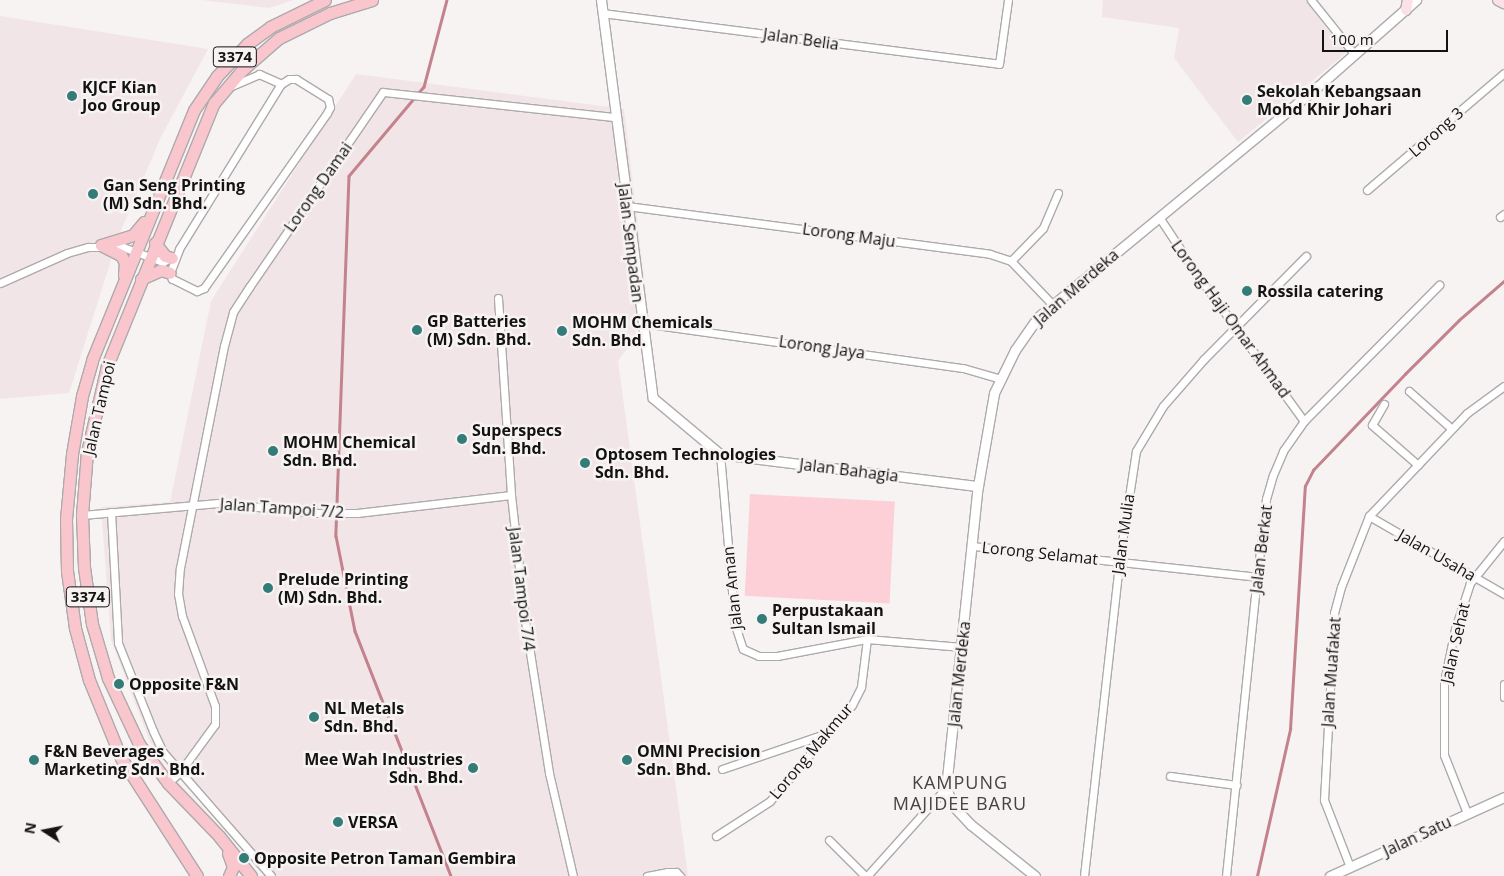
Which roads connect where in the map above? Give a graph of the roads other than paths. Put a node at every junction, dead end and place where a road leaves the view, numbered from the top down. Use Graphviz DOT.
graph roads {
  1 [pos="325,0"];
  2 [pos="601,0"];
  3 [pos="1008,0"];
  4 [pos="1311,0"];
  5 [pos="1416,0"];
  6 [pos="1498,0"];
  7 [pos="365,1"];
  8 [pos="1504,3"];
  9 [pos="1407,5"];
  10 [pos="602,13"];
  11 [pos="1355,55"];
  12 [pos="1504,73"];
  13 [pos="281,84"];
  14 [pos="225,89"];
  15 [pos="615,117"];
  16 [pos="1367,190"];
  17 [pos="1058,192"];
  18 [pos="627,206"];
  19 [pos="151,212"];
  20 [pos="1159,217"];
  21 [pos="155,243"];
  22 [pos="101,246"];
  23 [pos="136,251"];
  24 [pos="175,254"];
  25 [pos="1306,256"];
  26 [pos="150,257"];
  27 [pos="1010,261"];
  28 [pos="170,273"];
  29 [pos="124,279"];
  30 [pos="141,279"];
  31 [pos="0,283"];
  32 [pos="1439,286"];
  33 [pos="498,298"];
  34 [pos="1052,304"];
  35 [pos="642,323"];
  36 [pos="1235,327"];
  37 [pos="1001,379"];
  38 [pos="1504,386"];
  39 [pos="1409,391"];
  40 [pos="1384,404"];
  41 [pos="1304,421"];
  42 [pos="1452,429"];
  43 [pos="720,454"];
  44 [pos="1418,465"];
  45 [pos="978,486"];
  46 [pos="511,495"];
  47 [pos="192,505"];
  48 [pos="111,512"];
  49 [pos="82,514"];
  50 [pos="1369,516"];
  51 [pos="1504,541"];
  52 [pos="973,546"];
  53 [pos="1119,562"];
  54 [pos="1256,577"];
  55 [pos="1474,577"];
  56 [pos="1504,594"];
  57 [pos="867,639"];
  58 [pos="962,647"];
  59 [pos="1504,684"];
  60 [pos="1504,697"];
  61 [pos="828,733"];
  62 [pos="722,769"];
  63 [pos="180,772"];
  64 [pos="1170,776"];
  65 [pos="168,783"];
  66 [pos="1236,785"];
  67 [pos="946,788"];
  68 [pos="1504,797"];
  69 [pos="1467,813"];
  70 [pos="219,836"];
  71 [pos="716,836"];
  72 [pos="829,840"];
  73 [pos="185,858"];
  74 [pos="1350,867"];
  75 [pos="678,874"];
  76 [pos="197,876"];
  77 [pos="206,876"];
  78 [pos="229,876"];
  79 [pos="250,876"];
  80 [pos="271,876"];
  81 [pos="573,876"];
  82 [pos="647,876"];
  83 [pos="866,876"];
  84 [pos="1034,876"];
  85 [pos="1084,876"];
  86 [pos="1226,876"];
  87 [pos="1330,876"];
  1 -- 19 [label="main road, Jalan Tampoi / 3374"];
  2 -- 10 [label="street, Jalan Sempadan"];
  3 -- 10 [label="street, Jalan Belia"];
  4 -- 11 [label="street"];
  5 -- 9 [label="street, Jalan Merdeka"];
  6 -- 8 [label="main road"];
  7 -- 14 [label="main road, Jalan Tampoi / 3374"];
  9 -- 11 [label="street, Jalan Merdeka"];
  10 -- 15 [label="street, Jalan Sempadan"];
  11 -- 20 [label="street, Jalan Merdeka"];
  12 -- 16 [label="street, Lorong 3"];
  13 -- 14 [label="street"];
  13 -- 24 [label="street"];
  13 -- 28 [label="street"];
  14 -- 21 [label="main road, Jalan Tampoi / 3374"];
  15 -- 18 [label="street, Jalan Sempadan"];
  15 -- 47 [label="street, Lorong Damai"];
  17 -- 27 [label="street"];
  18 -- 27 [label="street, Lorong Maju"];
  18 -- 35 [label="street, Jalan Sempadan"];
  19 -- 22 [label="main road"];
  19 -- 23 [label="main road, Jalan Tampoi / 3374"];
  20 -- 34 [label="street, Jalan Merdeka"];
  20 -- 36 [label="street, Lorong Haji Omar Ahmad"];
  21 -- 24 [label="main road"];
  21 -- 26 [label="main road, Jalan Tampoi / 3374"];
  22 -- 23 [label="street"];
  22 -- 29 [label="main road"];
  22 -- 31 [label="street"];
  23 -- 26 [label="street"];
  23 -- 29 [label="main road, Jalan Tampoi / 3374"];
  24 -- 26 [label="street"];
  24 -- 28 [label="street"];
  25 -- 36 [label="street, Jalan Mulia"];
  26 -- 30 [label="main road, Jalan Tampoi / 3374"];
  27 -- 34 [label="street, Lorong Maju"];
  28 -- 30 [label="main road"];
  29 -- 73 [label="main road, Jalan Tampoi / 3374"];
  30 -- 49 [label="main road, Jalan Tampoi / 3374"];
  32 -- 41 [label="street, Jalan Berkat"];
  33 -- 46 [label="street, Jalan Tampoi 7/4"];
  34 -- 37 [label="street, Jalan Merdeka"];
  35 -- 37 [label="street, Lorong Jaya"];
  35 -- 43 [label="street, Jalan Sempadan"];
  36 -- 41 [label="street, Lorong Haji Omar Ahmad"];
  36 -- 53 [label="street, Jalan Mulia"];
  37 -- 45 [label="street, Jalan Merdeka"];
  38 -- 42 [label="street, Jalan Muafakat"];
  39 -- 42 [label="street"];
  40 -- 44 [label="street"];
  41 -- 54 [label="street, Jalan Berkat"];
  42 -- 44 [label="street, Jalan Muafakat"];
  43 -- 45 [label="street, Jalan Bahagia"];
  43 -- 57 [label="street, Jalan Aman"];
  44 -- 50 [label="street, Jalan Muafakat"];
  45 -- 52 [label="street, Jalan Merdeka"];
  46 -- 47 [label="street, Jalan Tampoi 7/2"];
  46 -- 81 [label="street, Jalan Tampoi 7/4"];
  47 -- 48 [label="street, Jalan Tampoi 7/2"];
  47 -- 63 [label="street"];
  48 -- 49 [label="street, Jalan Tampoi 7/2"];
  48 -- 63 [label="street"];
  49 -- 65 [label="main road, Jalan Tampoi / 3374"];
  50 -- 55 [label="street, Jalan Usaha"];
  50 -- 74 [label="street, Jalan Muafakat"];
  51 -- 55 [label="street, Jalan Sehat"];
  52 -- 53 [label="street, Lorong Selamat"];
  52 -- 58 [label="street, Jalan Merdeka"];
  53 -- 54 [label="street, Lorong Selamat"];
  53 -- 85 [label="street, Jalan Mulia"];
  54 -- 66 [label="street, Jalan Berkat"];
  55 -- 56 [label="street, Jalan Usaha"];
  55 -- 69 [label="street, Jalan Sehat"];
  57 -- 58 [label="street, Jalan Aman"];
  57 -- 61 [label="street, Lorong Makmur"];
  58 -- 67 [label="street, Jalan Merdeka"];
  59 -- 60 [label="street"];
  61 -- 62 [label="street"];
  61 -- 71 [label="street, Lorong Makmur"];
  63 -- 65 [label="street"];
  63 -- 80 [label="street"];
  64 -- 66 [label="street"];
  65 -- 70 [label="main road, Jalan Tampoi / 3374"];
  66 -- 86 [label="street, Jalan Berkat"];
  67 -- 83 [label="street"];
  67 -- 84 [label="street"];
  68 -- 69 [label="street, Jalan Satu"];
  69 -- 74 [label="street, Jalan Satu"];
  70 -- 78 [label="main road"];
  70 -- 79 [label="main road, Jalan Tampoi / 3374"];
  72 -- 83 [label="street"];
  73 -- 76 [label="main road, Jalan Tampoi / 3374"];
  73 -- 77 [label="main road"];
  74 -- 87 [label="street, Jalan Satu"];
  75 -- 82 [label="street"];
}
